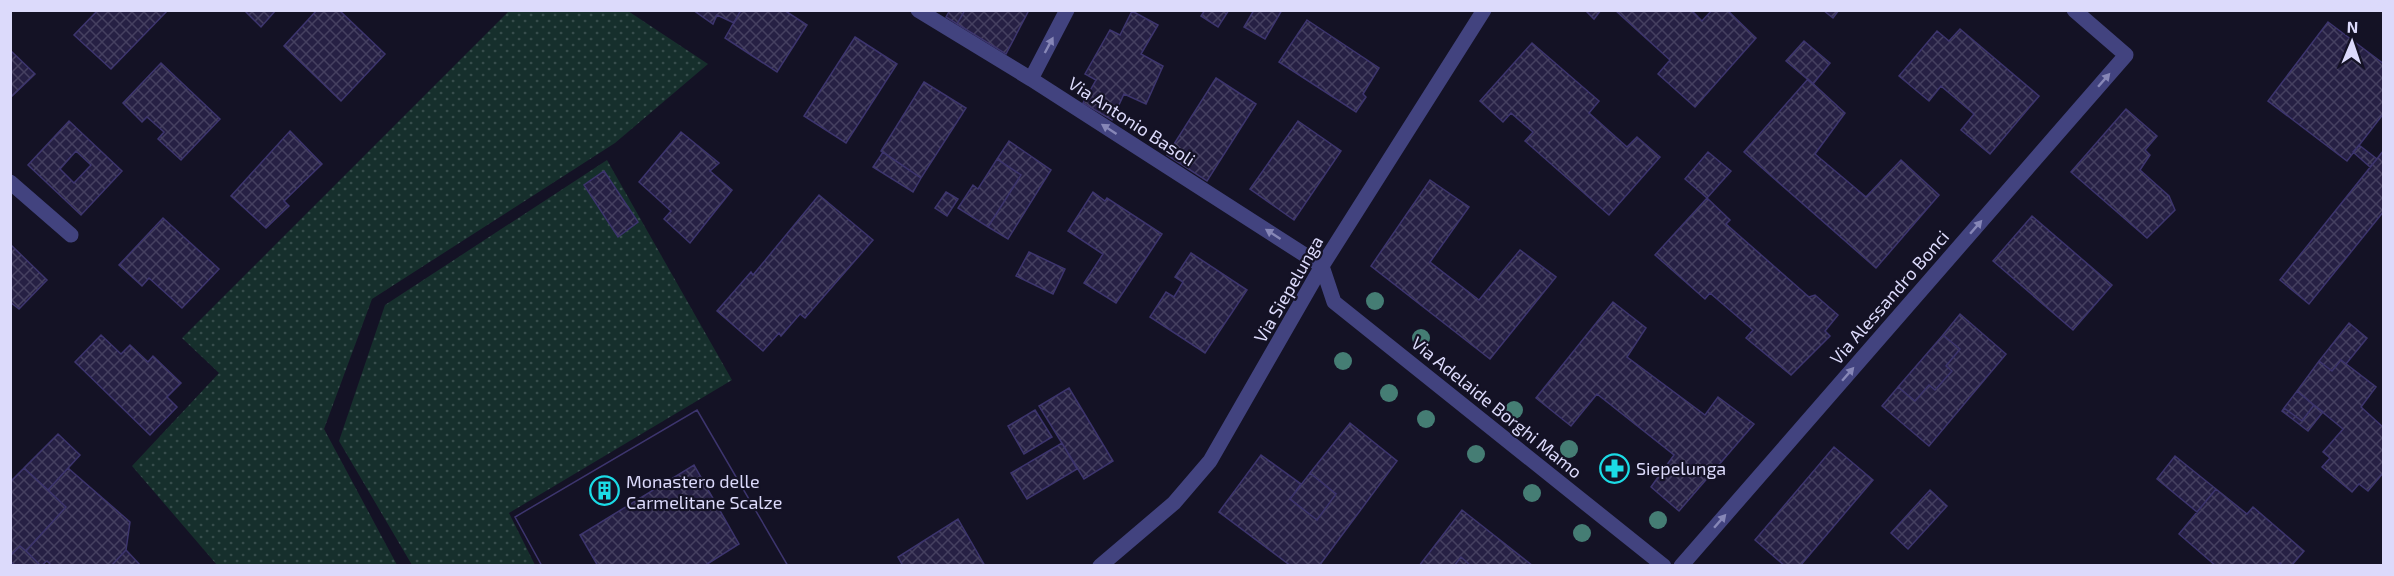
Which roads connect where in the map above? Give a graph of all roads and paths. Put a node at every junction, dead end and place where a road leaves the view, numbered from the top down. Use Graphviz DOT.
graph roads {
  1 [pos="918,10"];
  2 [pos="1067,10"];
  3 [pos="1484,10"];
  4 [pos="2074,10"];
  5 [pos="1030,79"];
  6 [pos="10,183"];
  7 [pos="71,234"];
  8 [pos="1322,266"];
  9 [pos="1100,566"];
  10 [pos="1664,566"];
  11 [pos="1681,566"];
  1 -- 5 [label="street, Via Antonio Basoli"];
  5 -- 2 [label="street, one-way"];
  3 -- 8 [label="street, Via Siepelunga"];
  11 -- 4 [label="street, Via Alessandro Bonci, one-way"];
  8 -- 5 [label="street, Via Antonio Basoli, one-way"];
  6 -- 7 [label="street"];
  8 -- 9 [label="street, Via Siepelunga"];
  8 -- 10 [label="street, Via Adelaide Borghi Mamo"];
}
